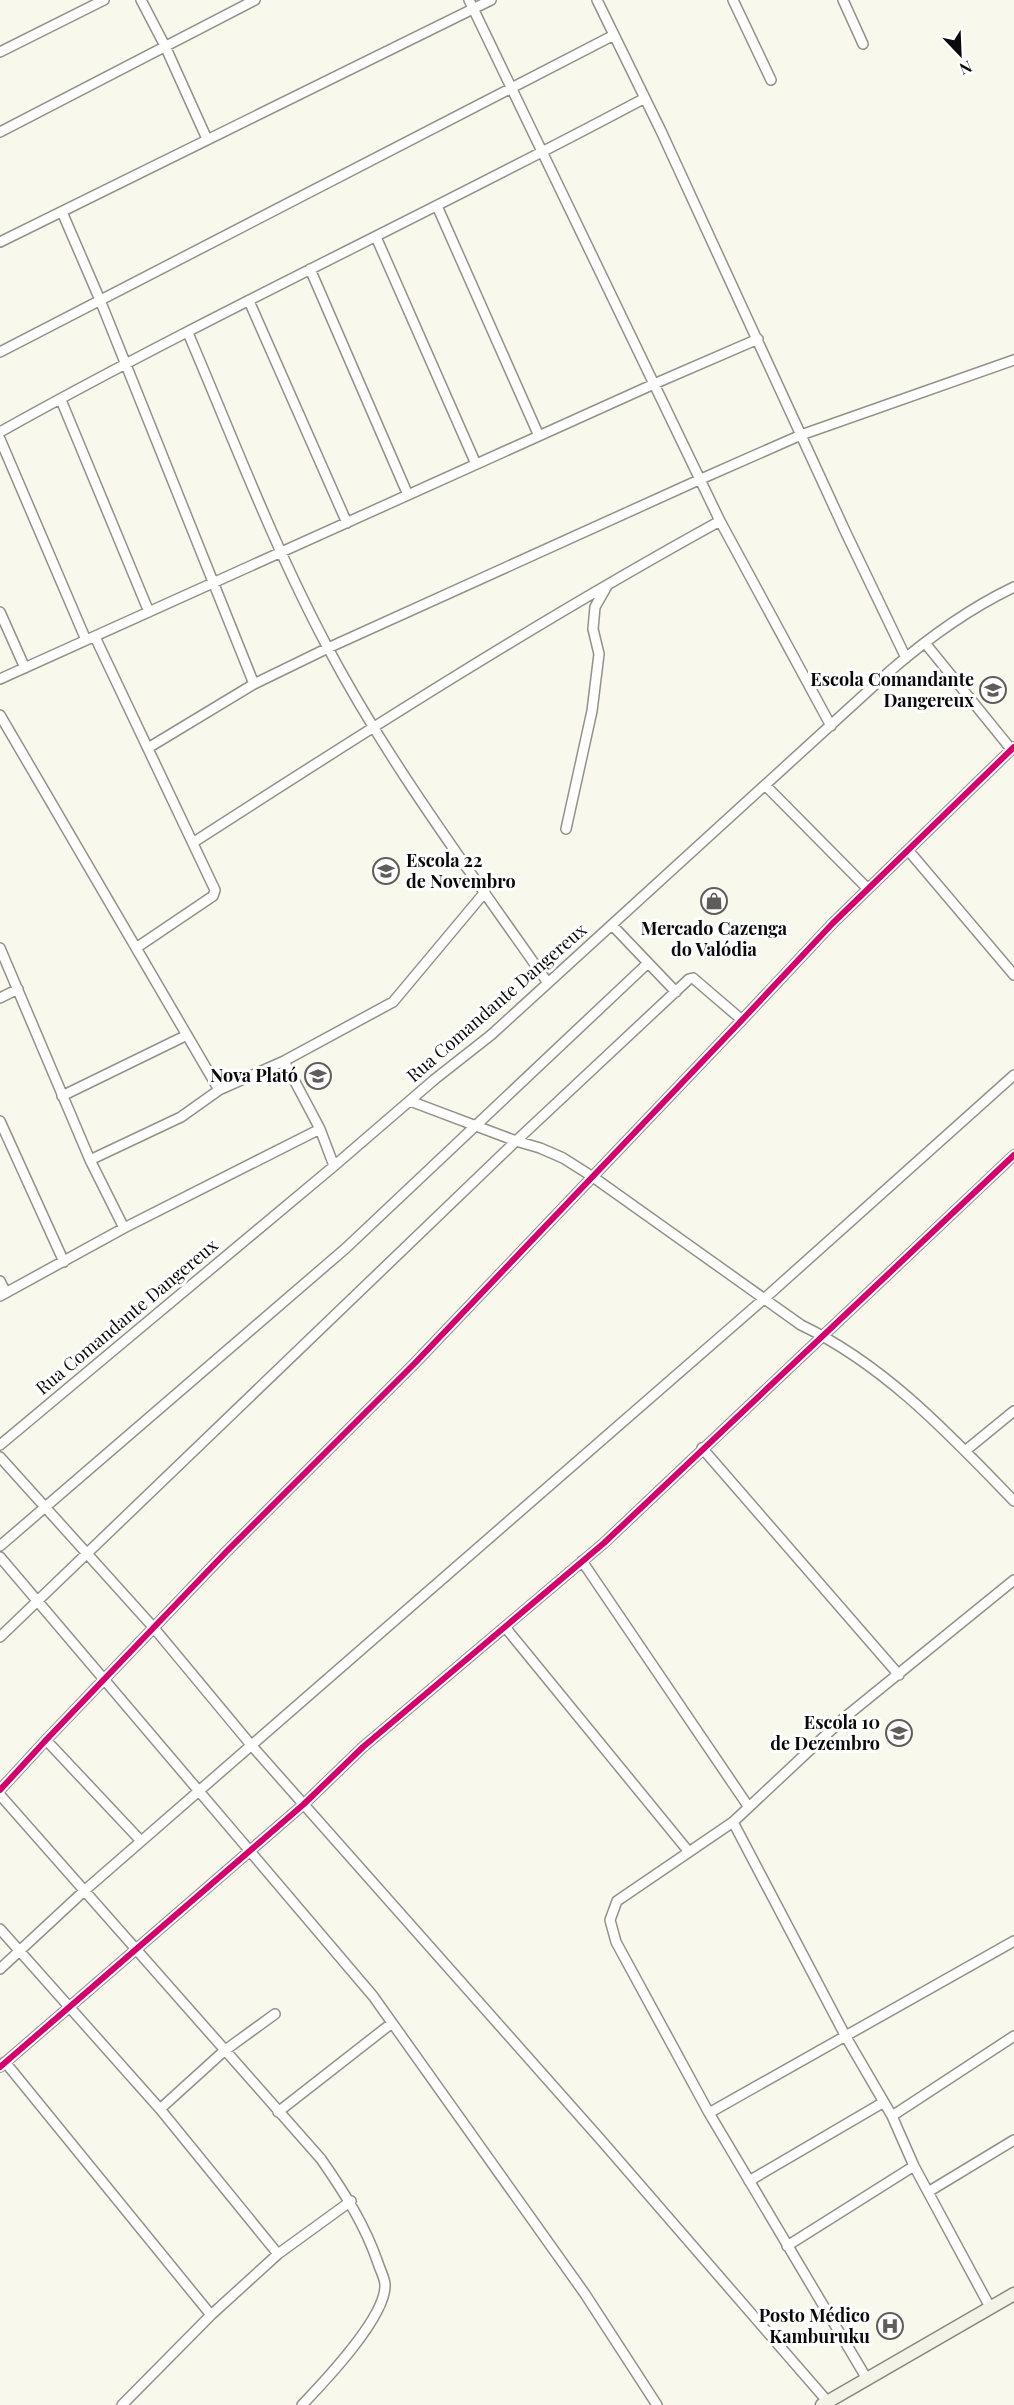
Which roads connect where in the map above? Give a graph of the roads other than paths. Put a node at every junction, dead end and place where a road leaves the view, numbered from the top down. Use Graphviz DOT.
graph roads {
  1 [pos="104,0"];
  2 [pos="141,0"];
  3 [pos="255,0"];
  4 [pos="491,0"];
  5 [pos="597,0"];
  6 [pos="733,0"];
  7 [pos="843,0"];
  8 [pos="471,4"];
  9 [pos="614,35"];
  10 [pos="863,44"];
  11 [pos="165,46"];
  12 [pos="0,52"];
  13 [pos="771,80"];
  14 [pos="511,88"];
  15 [pos="645,98"];
  16 [pos="0,132"];
  17 [pos="207,139"];
  18 [pos="543,153"];
  19 [pos="437,206"];
  20 [pos="62,212"];
  21 [pos="376,237"];
  22 [pos="0,242"];
  23 [pos="310,269"];
  24 [pos="100,300"];
  25 [pos="249,301"];
  26 [pos="188,333"];
  27 [pos="758,339"];
  28 [pos="0,352"];
  29 [pos="1014,360"];
  30 [pos="126,365"];
  31 [pos="654,384"];
  32 [pos="61,400"];
  33 [pos="0,432"];
  34 [pos="801,435"];
  35 [pos="539,436"];
  36 [pos="0,439"];
  37 [pos="476,464"];
  38 [pos="701,479"];
  39 [pos="408,495"];
  40 [pos="720,521"];
  41 [pos="347,523"];
  42 [pos="282,552"];
  43 [pos="214,583"];
  44 [pos="609,584"];
  45 [pos="1014,587"];
  46 [pos="0,612"];
  47 [pos="149,612"];
  48 [pos="91,638"];
  49 [pos="925,643"];
  50 [pos="328,648"];
  51 [pos="906,658"];
  52 [pos="25,668"];
  53 [pos="0,679"];
  54 [pos="254,684"];
  55 [pos="0,715"];
  56 [pos="831,726"];
  57 [pos="373,727"];
  58 [pos="148,748"];
  59 [pos="1012,748"];
  60 [pos="766,786"];
  61 [pos="566,829"];
  62 [pos="194,842"];
  63 [pos="908,850"];
  64 [pos="867,888"];
  65 [pos="484,892"];
  66 [pos="612,925"];
  67 [pos="0,948"];
  68 [pos="136,948"];
  69 [pos="648,963"];
  70 [pos="1014,975"];
  71 [pos="548,983"];
  72 [pos="18,989"];
  73 [pos="676,992"];
  74 [pos="0,998"];
  75 [pos="742,1020"];
  76 [pos="187,1035"];
  77 [pos="284,1061"];
  78 [pos="1014,1075"];
  79 [pos="219,1090"];
  80 [pos="62,1095"];
  81 [pos="410,1101"];
  82 [pos="474,1126"];
  83 [pos="1,1127"];
  84 [pos="320,1129"];
  85 [pos="516,1142"];
  86 [pos="1014,1155"];
  87 [pos="90,1160"];
  88 [pos="334,1166"];
  89 [pos="593,1177"];
  90 [pos="124,1228"];
  91 [pos="64,1262"];
  92 [pos="0,1281"];
  93 [pos="3,1294"];
  94 [pos="765,1298"];
  95 [pos="822,1335"];
  96 [pos="1014,1411"];
  97 [pos="0,1445"];
  98 [pos="702,1448"];
  99 [pos="966,1451"];
  100 [pos="0,1457"];
  101 [pos="1014,1501"];
  102 [pos="45,1507"];
  103 [pos="0,1546"];
  104 [pos="86,1553"];
  105 [pos="0,1557"];
  106 [pos="582,1561"];
  107 [pos="1014,1580"];
  108 [pos="37,1600"];
  109 [pos="505,1626"];
  110 [pos="154,1628"];
  111 [pos="0,1637"];
  112 [pos="899,1675"];
  113 [pos="104,1678"];
  114 [pos="45,1740"];
  115 [pos="252,1746"];
  116 [pos="0,1790"];
  117 [pos="201,1791"];
  118 [pos="0,1795"];
  119 [pos="304,1803"];
  120 [pos="748,1806"];
  121 [pos="733,1822"];
  122 [pos="141,1841"];
  123 [pos="250,1848"];
  124 [pos="689,1852"];
  125 [pos="84,1891"];
  126 [pos="0,1929"];
  127 [pos="1014,1941"];
  128 [pos="137,1950"];
  129 [pos="20,1952"];
  130 [pos="0,1969"];
  131 [pos="71,2007"];
  132 [pos="275,2014"];
  133 [pos="392,2023"];
  134 [pos="1014,2036"];
  135 [pos="846,2037"];
  136 [pos="224,2051"];
  137 [pos="2,2064"];
  138 [pos="884,2102"];
  139 [pos="160,2109"];
  140 [pos="278,2112"];
  141 [pos="709,2113"];
  142 [pos="892,2116"];
  143 [pos="1014,2140"];
  144 [pos="914,2166"];
  145 [pos="749,2181"];
  146 [pos="928,2192"];
  147 [pos="351,2201"];
  148 [pos="787,2246"];
  149 [pos="279,2254"];
  150 [pos="1014,2294"];
  151 [pos="990,2307"];
  152 [pos="212,2315"];
  153 [pos="867,2379"];
  154 [pos="825,2403"];
  155 [pos="122,2405"];
  156 [pos="302,2405"];
  157 [pos="657,2405"];
  1 -- 12 [label="street"];
  2 -- 11 [label="street"];
  3 -- 11 [label="street"];
  4 -- 8 [label="street"];
  5 -- 9 [label="street"];
  6 -- 13 [label="street"];
  7 -- 10 [label="street"];
  8 -- 14 [label="street"];
  8 -- 17 [label="street"];
  9 -- 14 [label="street"];
  9 -- 15 [label="street"];
  11 -- 16 [label="street"];
  11 -- 17 [label="street"];
  14 -- 18 [label="street"];
  14 -- 24 [label="street"];
  15 -- 18 [label="street"];
  15 -- 27 [label="street"];
  17 -- 20 [label="street"];
  18 -- 19 [label="street"];
  18 -- 31 [label="street"];
  19 -- 21 [label="street"];
  19 -- 35 [label="street"];
  20 -- 22 [label="street"];
  20 -- 24 [label="street"];
  21 -- 23 [label="street"];
  21 -- 37 [label="street"];
  23 -- 25 [label="street"];
  23 -- 39 [label="street"];
  24 -- 28 [label="street"];
  24 -- 30 [label="street"];
  25 -- 26 [label="street"];
  25 -- 41 [label="street"];
  26 -- 30 [label="street"];
  26 -- 42 [label="street"];
  27 -- 31 [label="street"];
  27 -- 34 [label="street"];
  29 -- 34 [label="street"];
  30 -- 32 [label="street"];
  30 -- 43 [label="street"];
  31 -- 35 [label="street"];
  31 -- 38 [label="street"];
  32 -- 33 [label="street"];
  32 -- 47 [label="street"];
  34 -- 38 [label="street"];
  34 -- 51 [label="street"];
  35 -- 37 [label="street"];
  36 -- 48 [label="street"];
  37 -- 39 [label="street"];
  38 -- 40 [label="street"];
  38 -- 50 [label="street"];
  39 -- 41 [label="street"];
  40 -- 44 [label="street"];
  40 -- 56 [label="street"];
  41 -- 42 [label="street"];
  42 -- 43 [label="street"];
  42 -- 50 [label="street"];
  43 -- 47 [label="street"];
  43 -- 54 [label="street"];
  44 -- 57 [label="street"];
  44 -- 61 [label="street"];
  45 -- 49 [label="street, Rua Comandante Dangereux"];
  46 -- 52 [label="street"];
  47 -- 48 [label="street"];
  48 -- 52 [label="street"];
  48 -- 58 [label="street"];
  49 -- 51 [label="street, Rua Comandante Dangereux"];
  49 -- 59 [label="street"];
  50 -- 54 [label="street"];
  50 -- 57 [label="street"];
  51 -- 56 [label="street, Rua Comandante Dangereux"];
  52 -- 53 [label="street"];
  54 -- 58 [label="street"];
  55 -- 68 [label="street"];
  56 -- 60 [label="street, Rua Comandante Dangereux"];
  57 -- 62 [label="street"];
  57 -- 65 [label="street"];
  58 -- 62 [label="street"];
  59 -- 63 [label="street"];
  60 -- 64 [label="street"];
  60 -- 66 [label="street, Rua Comandante Dangereux"];
  62 -- 68 [label="street"];
  63 -- 64 [label="street"];
  63 -- 70 [label="street"];
  64 -- 75 [label="street"];
  65 -- 71 [label="street"];
  65 -- 77 [label="street"];
  66 -- 69 [label="street"];
  66 -- 71 [label="street, Rua Comandante Dangereux"];
  67 -- 72 [label="street"];
  68 -- 76 [label="street"];
  69 -- 73 [label="street"];
  69 -- 82 [label="street"];
  71 -- 81 [label="street, Rua Comandante Dangereux"];
  72 -- 74 [label="street"];
  72 -- 80 [label="street"];
  73 -- 75 [label="street"];
  73 -- 85 [label="street"];
  75 -- 89 [label="street"];
  76 -- 79 [label="street"];
  76 -- 80 [label="street"];
  77 -- 79 [label="street"];
  77 -- 84 [label="street"];
  78 -- 94 [label="street"];
  79 -- 87 [label="street"];
  80 -- 87 [label="street"];
  81 -- 82 [label="street"];
  81 -- 88 [label="street, Rua Comandante Dangereux"];
  82 -- 85 [label="street"];
  82 -- 102 [label="street"];
  83 -- 91 [label="street"];
  84 -- 88 [label="street"];
  84 -- 90 [label="street"];
  85 -- 89 [label="street"];
  85 -- 104 [label="street"];
  86 -- 95 [label="street"];
  87 -- 90 [label="street"];
  88 -- 97 [label="street, Rua Comandante Dangereux"];
  89 -- 94 [label="street"];
  89 -- 110 [label="street"];
  90 -- 91 [label="street"];
  91 -- 93 [label="street"];
  92 -- 93 [label="street"];
  94 -- 95 [label="street"];
  94 -- 115 [label="street"];
  95 -- 98 [label="street"];
  95 -- 99 [label="street"];
  96 -- 99 [label="street"];
  98 -- 106 [label="street"];
  98 -- 112 [label="street"];
  99 -- 101 [label="street"];
  100 -- 102 [label="street"];
  102 -- 103 [label="street"];
  102 -- 104 [label="street"];
  104 -- 108 [label="street"];
  104 -- 110 [label="street"];
  105 -- 108 [label="street"];
  106 -- 109 [label="street"];
  106 -- 120 [label="street"];
  107 -- 112 [label="street"];
  108 -- 111 [label="street"];
  108 -- 113 [label="street"];
  109 -- 119 [label="street"];
  109 -- 124 [label="street"];
  110 -- 113 [label="street"];
  110 -- 115 [label="street"];
  112 -- 120 [label="street"];
  113 -- 114 [label="street"];
  113 -- 117 [label="street"];
  114 -- 116 [label="street"];
  114 -- 122 [label="street"];
  115 -- 117 [label="street"];
  115 -- 119 [label="street"];
  117 -- 122 [label="street"];
  117 -- 123 [label="street"];
  118 -- 125 [label="street"];
  119 -- 123 [label="street"];
  119 -- 154 [label="street"];
  120 -- 121 [label="street"];
  121 -- 124 [label="street"];
  121 -- 135 [label="street"];
  122 -- 125 [label="street"];
  123 -- 128 [label="street"];
  123 -- 133 [label="street"];
  124 -- 141 [label="street"];
  125 -- 128 [label="street"];
  125 -- 129 [label="street"];
  126 -- 129 [label="street"];
  127 -- 135 [label="street"];
  128 -- 131 [label="street"];
  128 -- 136 [label="street"];
  129 -- 130 [label="street"];
  129 -- 131 [label="street"];
  131 -- 137 [label="street"];
  131 -- 139 [label="street"];
  132 -- 136 [label="street"];
  133 -- 140 [label="street"];
  133 -- 157 [label="street"];
  134 -- 142 [label="street"];
  135 -- 138 [label="street"];
  135 -- 141 [label="street"];
  136 -- 139 [label="street"];
  136 -- 140 [label="street"];
  137 -- 152 [label="street"];
  138 -- 142 [label="street"];
  138 -- 145 [label="street"];
  139 -- 149 [label="street"];
  140 -- 147 [label="street"];
  141 -- 145 [label="street"];
  142 -- 144 [label="street"];
  143 -- 146 [label="street"];
  144 -- 146 [label="street"];
  144 -- 148 [label="street"];
  145 -- 148 [label="street"];
  146 -- 151 [label="street"];
  147 -- 149 [label="street"];
  147 -- 156 [label="street"];
  148 -- 153 [label="street"];
  149 -- 152 [label="street"];
  150 -- 151 [label="main road"];
  151 -- 153 [label="main road"];
  152 -- 155 [label="street"];
  153 -- 154 [label="main road"];
}
